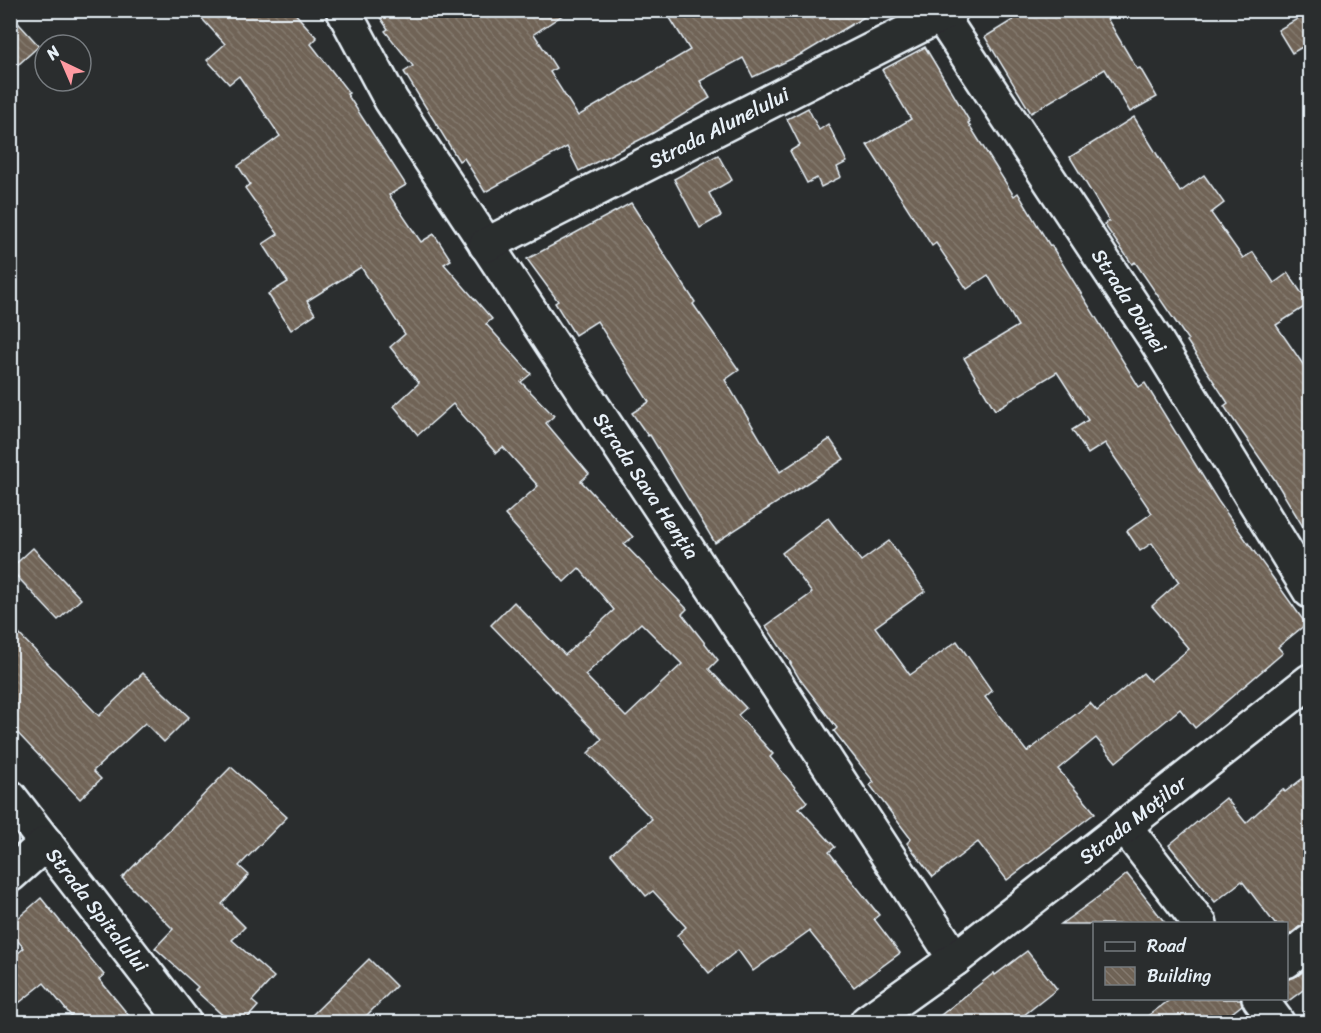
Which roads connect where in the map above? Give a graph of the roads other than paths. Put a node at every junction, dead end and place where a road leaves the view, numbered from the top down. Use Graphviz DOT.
graph roads {
  1 [pos="343,10"];
  2 [pos="946,13"];
  3 [pos="486,245"];
  4 [pos="1311,591"];
  5 [pos="1311,681"];
  6 [pos="10,797"];
  7 [pos="1125,827"];
  8 [pos="46,843"];
  9 [pos="10,875"];
  10 [pos="1198,922"];
  11 [pos="1311,942"];
  12 [pos="955,959"];
  13 [pos="1288,960"];
  14 [pos="1260,1000"];
  15 [pos="184,1023"];
  16 [pos="867,1023"];
  17 [pos="1277,1023"];
  1 -- 3 [label="street, Strada Sava Henția"];
  2 -- 3 [label="street, Strada Alunelului"];
  2 -- 4 [label="street, Strada Doinei"];
  3 -- 12 [label="street, Strada Sava Henția"];
  5 -- 7 [label="street, Strada Moților"];
  6 -- 8 [label="street, Strada Spitalului"];
  7 -- 10 [label="street"];
  7 -- 12 [label="street, Strada Moților"];
  8 -- 9 [label="street"];
  8 -- 15 [label="street, Strada Spitalului"];
  11 -- 13 [label="street"];
  12 -- 16 [label="street, Strada Moților"];
  14 -- 17 [label="street"];
}
